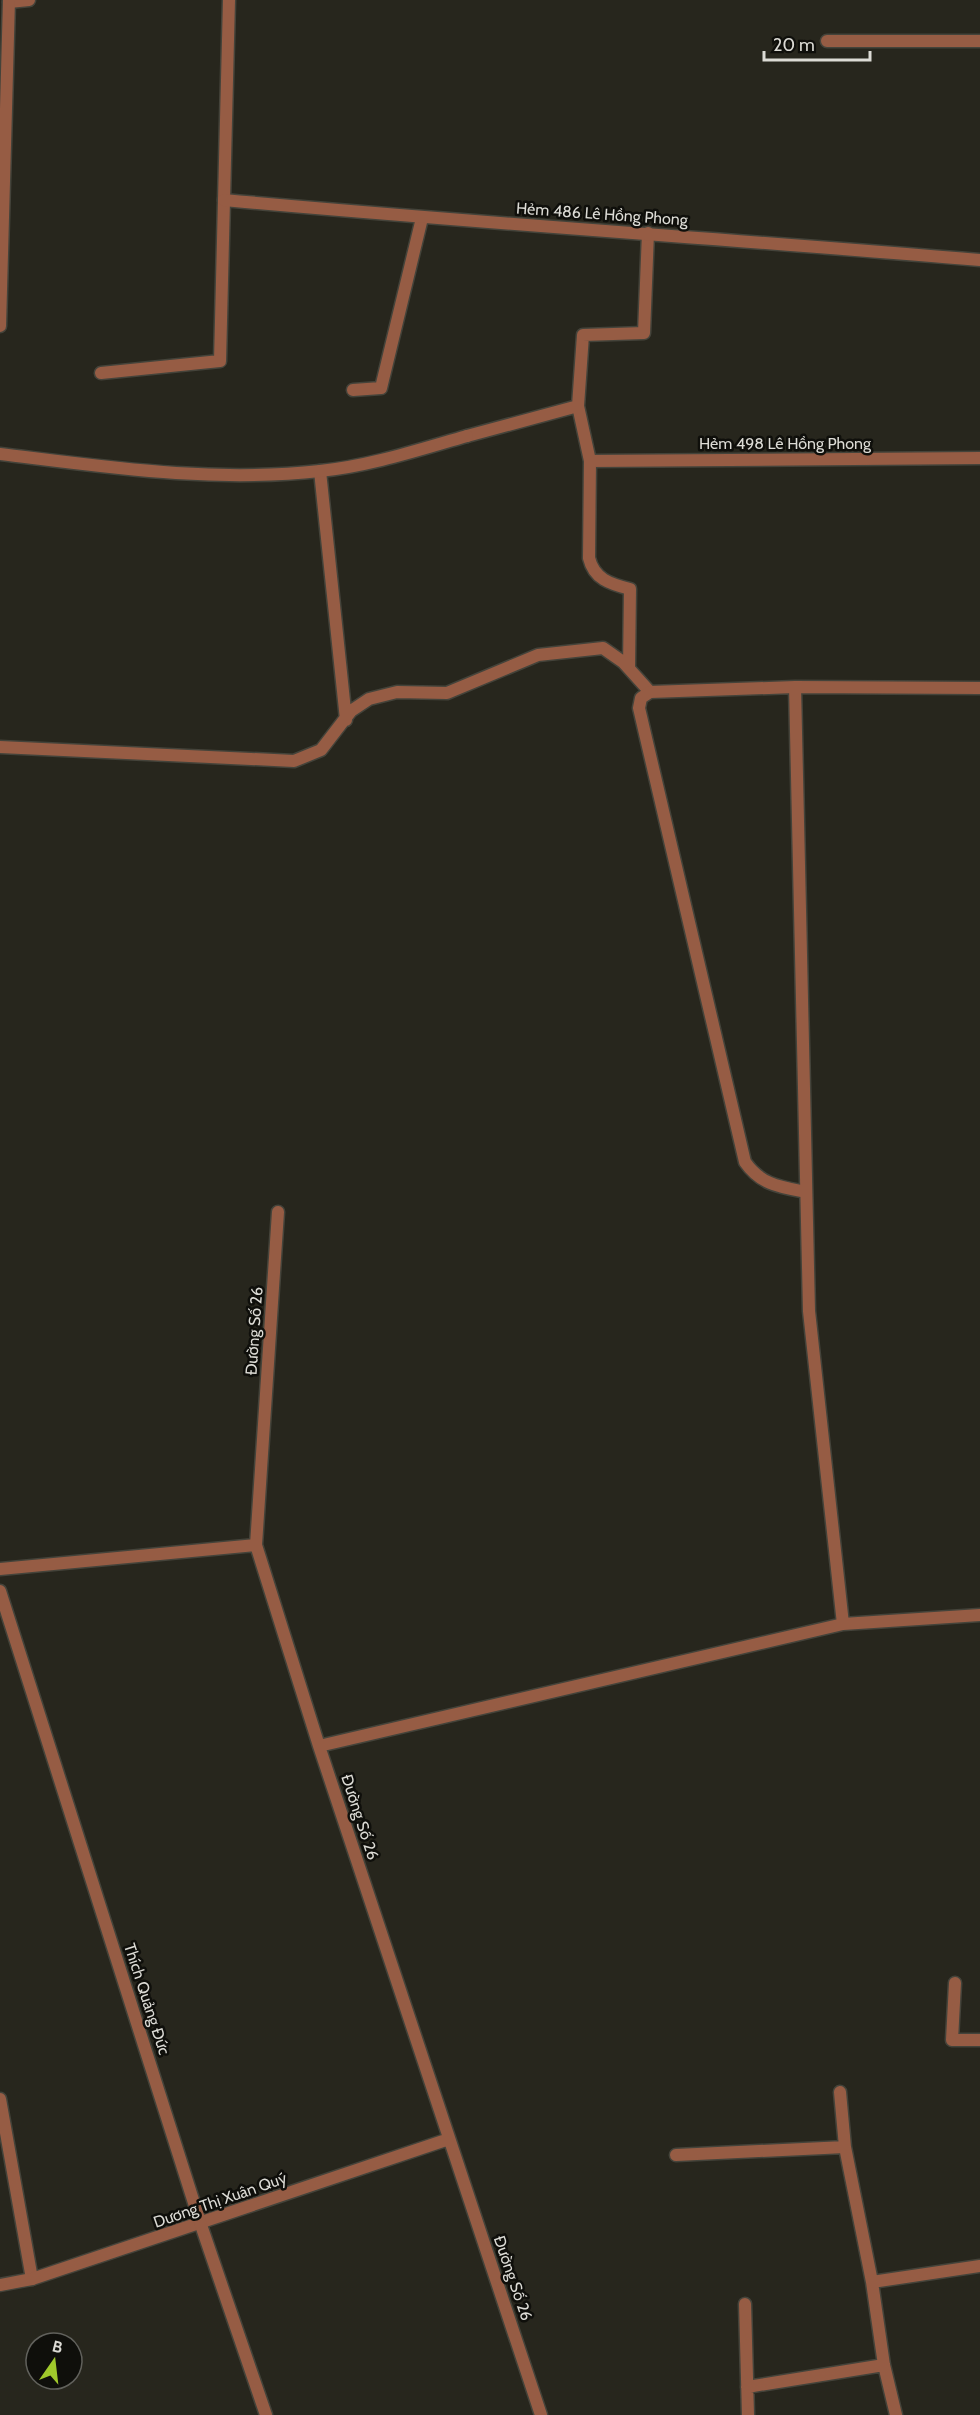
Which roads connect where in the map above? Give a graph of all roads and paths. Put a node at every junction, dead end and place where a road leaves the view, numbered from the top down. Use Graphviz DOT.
graph roads {
  1 [pos="28,0"];
  2 [pos="229,0"];
  3 [pos="9,1"];
  4 [pos="827,41"];
  5 [pos="980,41"];
  6 [pos="224,200"];
  7 [pos="422,219"];
  8 [pos="648,233"];
  9 [pos="980,260"];
  10 [pos="0,326"];
  11 [pos="101,373"];
  12 [pos="353,390"];
  13 [pos="578,406"];
  14 [pos="0,454"];
  15 [pos="980,458"];
  16 [pos="590,460"];
  17 [pos="320,471"];
  18 [pos="629,668"];
  19 [pos="795,687"];
  20 [pos="980,688"];
  21 [pos="650,692"];
  22 [pos="346,720"];
  23 [pos="0,747"];
  24 [pos="806,1192"];
  25 [pos="278,1212"];
  26 [pos="256,1545"];
  27 [pos="0,1569"];
  28 [pos="0,1591"];
  29 [pos="980,1615"];
  30 [pos="843,1624"];
  31 [pos="319,1746"];
  32 [pos="955,1983"];
  33 [pos="980,2040"];
  34 [pos="840,2092"];
  35 [pos="0,2099"];
  36 [pos="449,2139"];
  37 [pos="845,2147"];
  38 [pos="676,2155"];
  39 [pos="201,2224"];
  40 [pos="980,2266"];
  41 [pos="32,2279"];
  42 [pos="872,2282"];
  43 [pos="0,2285"];
  44 [pos="745,2304"];
  45 [pos="884,2365"];
  46 [pos="747,2387"];
  47 [pos="266,2415"];
  48 [pos="541,2415"];
  49 [pos="748,2415"];
  50 [pos="896,2415"];
  1 -- 3 [label="street"];
  2 -- 6 [label="street"];
  3 -- 10 [label="street"];
  4 -- 5 [label="street"];
  6 -- 7 [label="street, Hẻm 486 Lê Hồng Phong"];
  6 -- 11 [label="street"];
  7 -- 8 [label="street, Hẻm 486 Lê Hồng Phong"];
  7 -- 12 [label="street"];
  8 -- 9 [label="street, Hẻm 486 Lê Hồng Phong"];
  8 -- 13 [label="street"];
  13 -- 16 [label="street"];
  13 -- 17 [label="street"];
  14 -- 17 [label="street"];
  15 -- 16 [label="street, Hẻm 498 Lê Hồng Phong"];
  16 -- 18 [label="street"];
  17 -- 22 [label="street"];
  18 -- 21 [label="street"];
  18 -- 22 [label="street"];
  19 -- 20 [label="street"];
  19 -- 21 [label="street"];
  19 -- 24 [label="street"];
  21 -- 24 [label="street"];
  22 -- 23 [label="street"];
  24 -- 30 [label="street"];
  25 -- 26 [label="street, Đường Số 26"];
  26 -- 27 [label="street"];
  26 -- 31 [label="street, Đường Số 26"];
  28 -- 39 [label="street, Thích Quảng Đức"];
  29 -- 30 [label="street"];
  30 -- 31 [label="street"];
  31 -- 36 [label="street, Đường Số 26"];
  32 -- 33 [label="street"];
  34 -- 37 [label="street"];
  35 -- 41 [label="street"];
  36 -- 39 [label="street, Dương Thị Xuân Quý"];
  36 -- 48 [label="street, Đường Số 26"];
  37 -- 38 [label="street"];
  37 -- 42 [label="street"];
  39 -- 41 [label="street, Dương Thị Xuân Quý"];
  39 -- 47 [label="street, Thích Quảng Đức"];
  40 -- 42 [label="street"];
  41 -- 43 [label="street, Dương Thị Xuân Quý"];
  42 -- 45 [label="street"];
  44 -- 46 [label="street"];
  45 -- 46 [label="street"];
  45 -- 50 [label="street"];
  46 -- 49 [label="street"];
}
